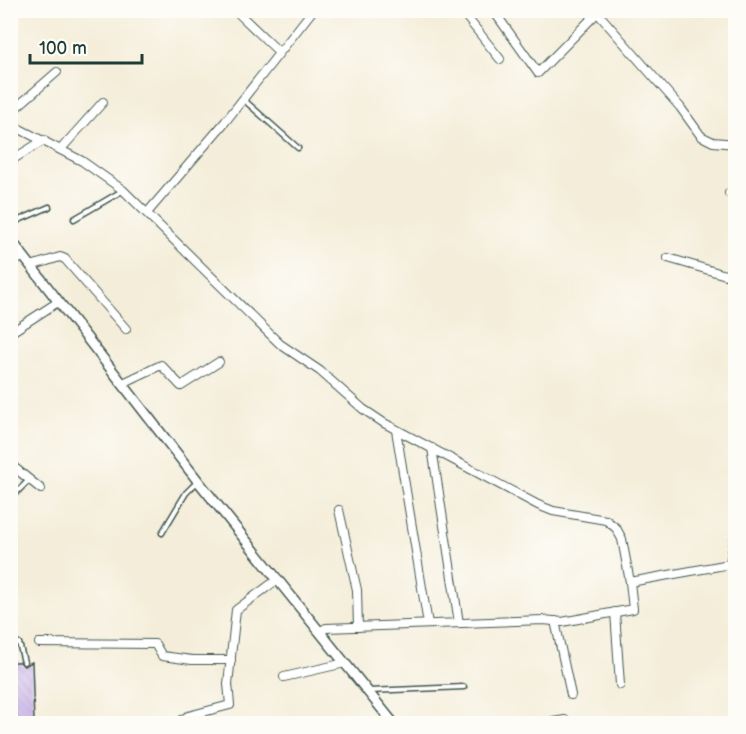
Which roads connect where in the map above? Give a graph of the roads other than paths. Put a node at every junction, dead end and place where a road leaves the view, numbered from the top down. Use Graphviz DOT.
graph roads {
  1 [pos="235,10"];
  2 [pos="313,10"];
  3 [pos="461,10"];
  4 [pos="493,10"];
  5 [pos="596,12"];
  6 [pos="279,52"];
  7 [pos="501,59"];
  8 [pos="57,72"];
  9 [pos="243,99"];
  10 [pos="103,102"];
  11 [pos="10,113"];
  12 [pos="10,124"];
  13 [pos="44,140"];
  14 [pos="735,144"];
  15 [pos="298,148"];
  16 [pos="61,149"];
  17 [pos="10,161"];
  18 [pos="123,190"];
  19 [pos="49,207"];
  20 [pos="147,213"];
  21 [pos="74,219"];
  22 [pos="10,224"];
  23 [pos="10,238"];
  24 [pos="23,256"];
  25 [pos="669,258"];
  26 [pos="10,265"];
  27 [pos="31,266"];
  28 [pos="735,278"];
  29 [pos="58,302"];
  30 [pos="126,329"];
  31 [pos="10,333"];
  32 [pos="219,362"];
  33 [pos="123,383"];
  34 [pos="396,430"];
  35 [pos="432,448"];
  36 [pos="10,464"];
  37 [pos="30,480"];
  38 [pos="198,481"];
  39 [pos="41,489"];
  40 [pos="10,499"];
  41 [pos="339,510"];
  42 [pos="162,532"];
  43 [pos="735,532"];
  44 [pos="733,565"];
  45 [pos="278,579"];
  46 [pos="630,582"];
  47 [pos="615,612"];
  48 [pos="555,621"];
  49 [pos="459,623"];
  50 [pos="428,624"];
  51 [pos="358,627"];
  52 [pos="321,631"];
  53 [pos="10,640"];
  54 [pos="39,643"];
  55 [pos="231,660"];
  56 [pos="24,662"];
  57 [pos="345,663"];
  58 [pos="284,677"];
  59 [pos="620,686"];
  60 [pos="464,687"];
  61 [pos="368,691"];
  62 [pos="572,695"];
  63 [pos="565,720"];
  64 [pos="177,723"];
  65 [pos="394,723"];
  66 [pos="541,723"];
  1 -- 6 [label="street"];
  2 -- 6 [label="street"];
  3 -- 7 [label="street"];
  4 -- 5 [label="street"];
  5 -- 14 [label="street"];
  6 -- 9 [label="street"];
  8 -- 11 [label="street"];
  9 -- 15 [label="lane"];
  9 -- 20 [label="street"];
  10 -- 16 [label="street"];
  12 -- 13 [label="street"];
  13 -- 16 [label="street"];
  13 -- 17 [label="street"];
  16 -- 18 [label="street"];
  18 -- 20 [label="street"];
  18 -- 21 [label="lane"];
  19 -- 22 [label="lane"];
  20 -- 34 [label="street"];
  23 -- 24 [label="street"];
  24 -- 26 [label="street"];
  24 -- 27 [label="street"];
  25 -- 28 [label="street"];
  27 -- 29 [label="street"];
  27 -- 30 [label="street"];
  29 -- 31 [label="street"];
  29 -- 33 [label="street"];
  32 -- 33 [label="street"];
  33 -- 38 [label="street"];
  34 -- 35 [label="street"];
  34 -- 50 [label="street"];
  35 -- 46 [label="street"];
  35 -- 49 [label="street"];
  36 -- 37 [label="street"];
  37 -- 39 [label="street"];
  37 -- 40 [label="lane"];
  38 -- 42 [label="lane"];
  38 -- 45 [label="street"];
  41 -- 51 [label="street"];
  43 -- 44 [label="street"];
  44 -- 46 [label="street"];
  45 -- 52 [label="street"];
  45 -- 55 [label="street"];
  46 -- 47 [label="street"];
  47 -- 48 [label="street"];
  47 -- 59 [label="street"];
  48 -- 49 [label="street"];
  48 -- 62 [label="street"];
  49 -- 50 [label="street"];
  50 -- 51 [label="street"];
  51 -- 52 [label="street"];
  52 -- 57 [label="street"];
  53 -- 56 [label="lane"];
  54 -- 55 [label="street"];
  55 -- 64 [label="street"];
  57 -- 58 [label="street"];
  57 -- 61 [label="street"];
  60 -- 61 [label="lane"];
  61 -- 65 [label="street"];
  63 -- 66 [label="street"];
}
